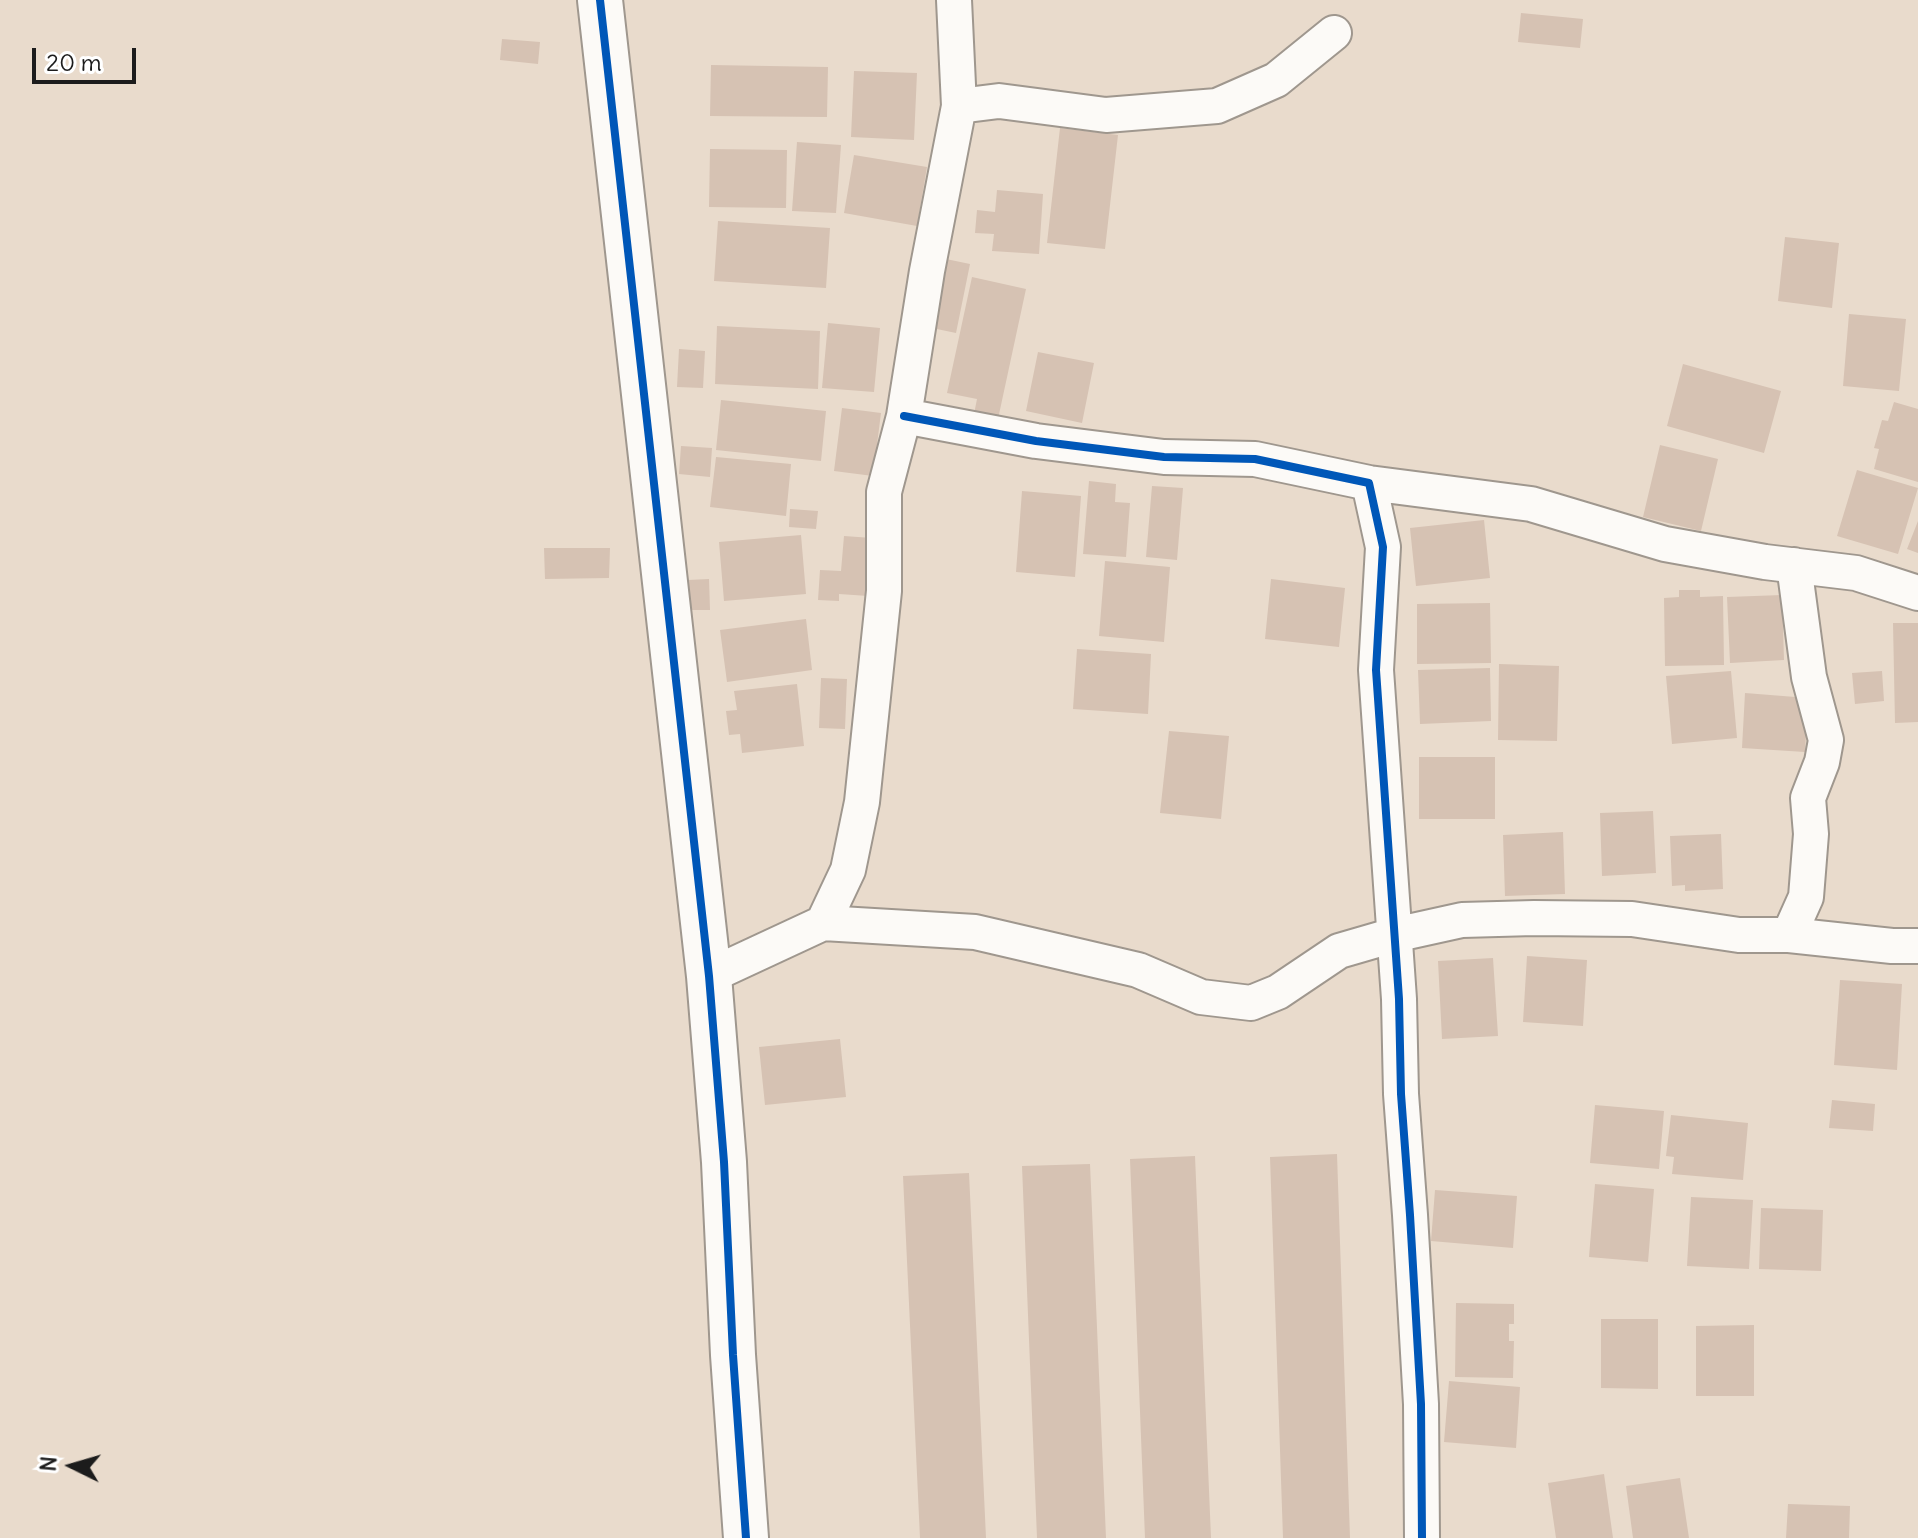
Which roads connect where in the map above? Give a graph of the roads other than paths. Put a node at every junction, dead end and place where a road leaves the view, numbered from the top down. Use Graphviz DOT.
graph roads {
  1 [pos="600,0"];
  2 [pos="954,0"];
  3 [pos="1334,33"];
  4 [pos="959,106"];
  5 [pos="904,416"];
  6 [pos="1369,483"];
  7 [pos="1794,565"];
  8 [pos="1918,593"];
  9 [pos="823,923"];
  10 [pos="1394,935"];
  11 [pos="1789,935"];
  12 [pos="1918,946"];
  13 [pos="709,976"];
  14 [pos="746,1538"];
  15 [pos="1422,1538"];
  1 -- 13 [label="street"];
  2 -- 4 [label="street"];
  3 -- 4 [label="street"];
  4 -- 5 [label="street"];
  5 -- 6 [label="street"];
  5 -- 9 [label="street"];
  6 -- 7 [label="street"];
  6 -- 10 [label="street"];
  7 -- 8 [label="street"];
  7 -- 11 [label="street"];
  9 -- 10 [label="street"];
  9 -- 13 [label="street"];
  10 -- 11 [label="street"];
  10 -- 15 [label="street"];
  11 -- 12 [label="street"];
  13 -- 14 [label="street"];
}
